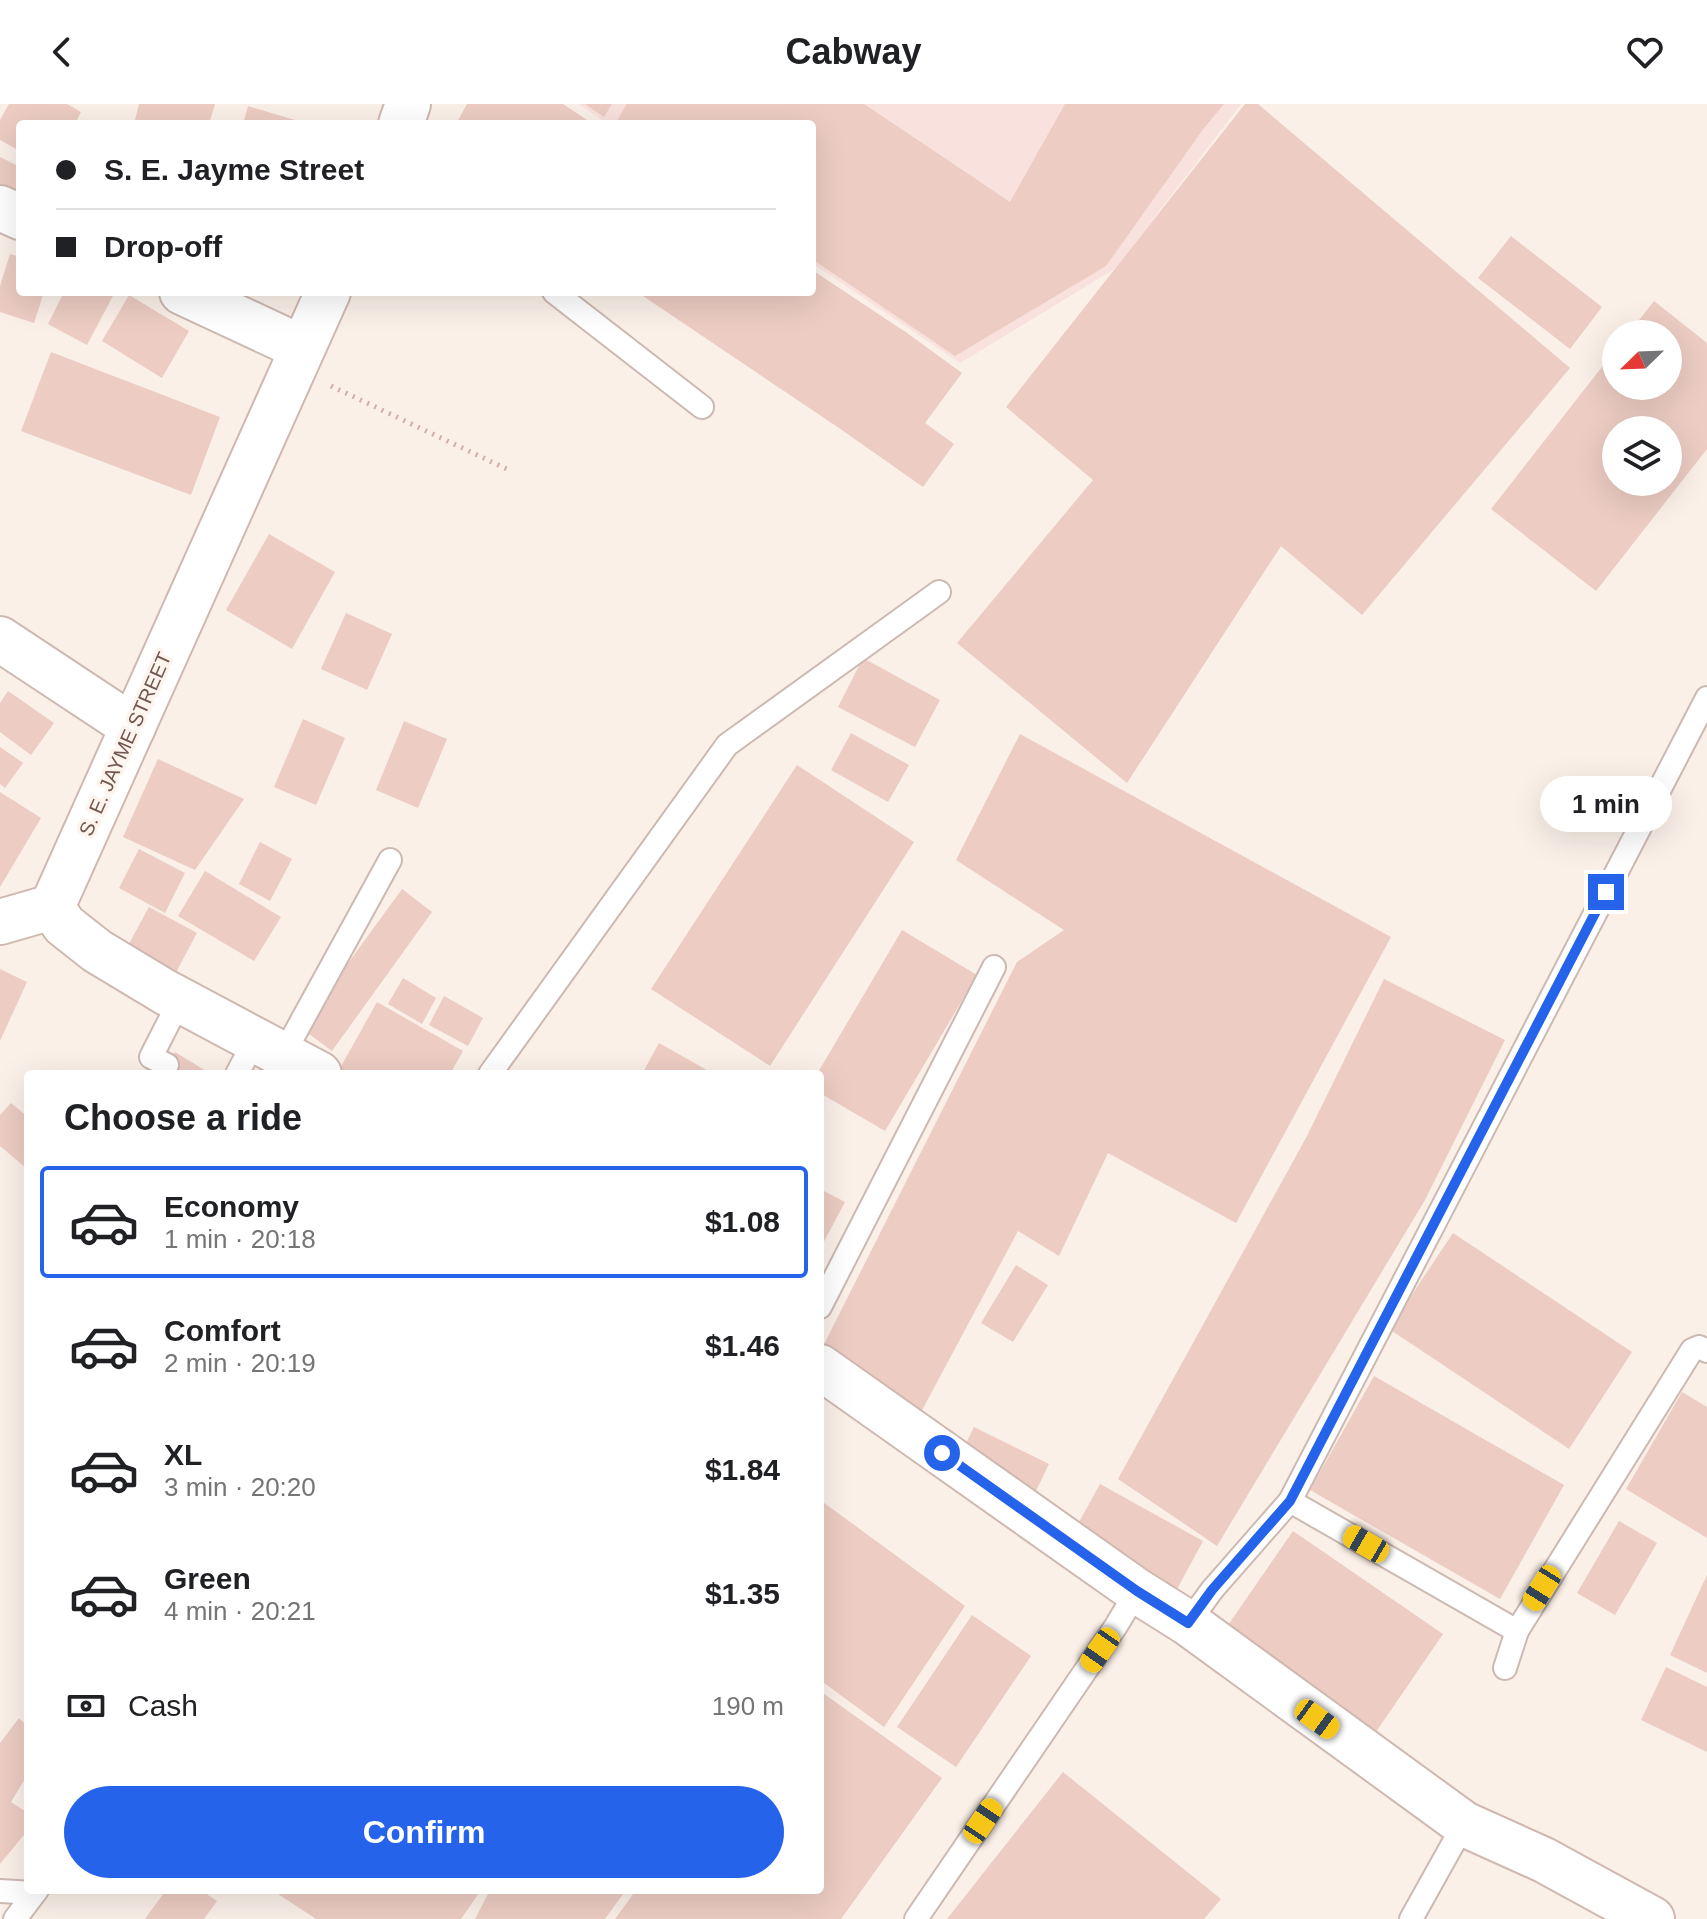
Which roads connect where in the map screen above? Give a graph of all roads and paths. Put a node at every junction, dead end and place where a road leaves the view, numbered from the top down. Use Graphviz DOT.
graph roads {
  1 [pos="189,296"];
  2 [pos="326,296"];
  3 [pos="559,296"];
  4 [pos="298,358"];
  5 [pos="702,407"];
  6 [pos="511,471"];
  7 [pos="939,592"];
  8 [pos="0,639"];
  9 [pos="1707,698"];
  10 [pos="133,727"];
  11 [pos="390,860"];
  12 [pos="52,907"];
  13 [pos="0,922"];
  14 [pos="994,967"];
  15 [pos="180,1000"];
  16 [pos="273,1061"];
  17 [pos="167,1065"];
  18 [pos="493,1070"];
  19 [pos="824,1299"];
  20 [pos="1707,1351"];
  21 [pos="824,1370"];
  22 [pos="1290,1501"];
  23 [pos="1137,1591"];
  24 [pos="1188,1623"];
  25 [pos="1517,1631"];
  26 [pos="1505,1668"];
  27 [pos="1464,1824"];
  28 [pos="0,1891"];
  29 [pos="24,1891"];
  30 [pos="33,1894"];
  31 [pos="15,1919"];
  32 [pos="916,1919"];
  33 [pos="1411,1919"];
  34 [pos="1652,1919"];
  1 -- 4 [label="street"];
  2 -- 4 [label="street, S. E. JAYME STREET"];
  3 -- 5 [label="lane"];
  4 -- 6 [label="path"];
  4 -- 10 [label="street, S. E. JAYME STREET"];
  7 -- 18 [label="lane"];
  8 -- 10 [label="street"];
  9 -- 22 [label="lane"];
  10 -- 12 [label="street, S. E. JAYME STREET"];
  11 -- 16 [label="lane"];
  12 -- 13 [label="street"];
  12 -- 15 [label="street"];
  14 -- 19 [label="lane"];
  15 -- 16 [label="street"];
  15 -- 17 [label="lane"];
  20 -- 25 [label="lane"];
  21 -- 23 [label="street"];
  22 -- 24 [label="lane"];
  22 -- 25 [label="lane"];
  23 -- 24 [label="street"];
  23 -- 32 [label="lane"];
  24 -- 27 [label="street"];
  25 -- 26 [label="lane"];
  27 -- 33 [label="lane"];
  27 -- 34 [label="street"];
  28 -- 29 [label="lane"];
  30 -- 31 [label="lane"];
}
